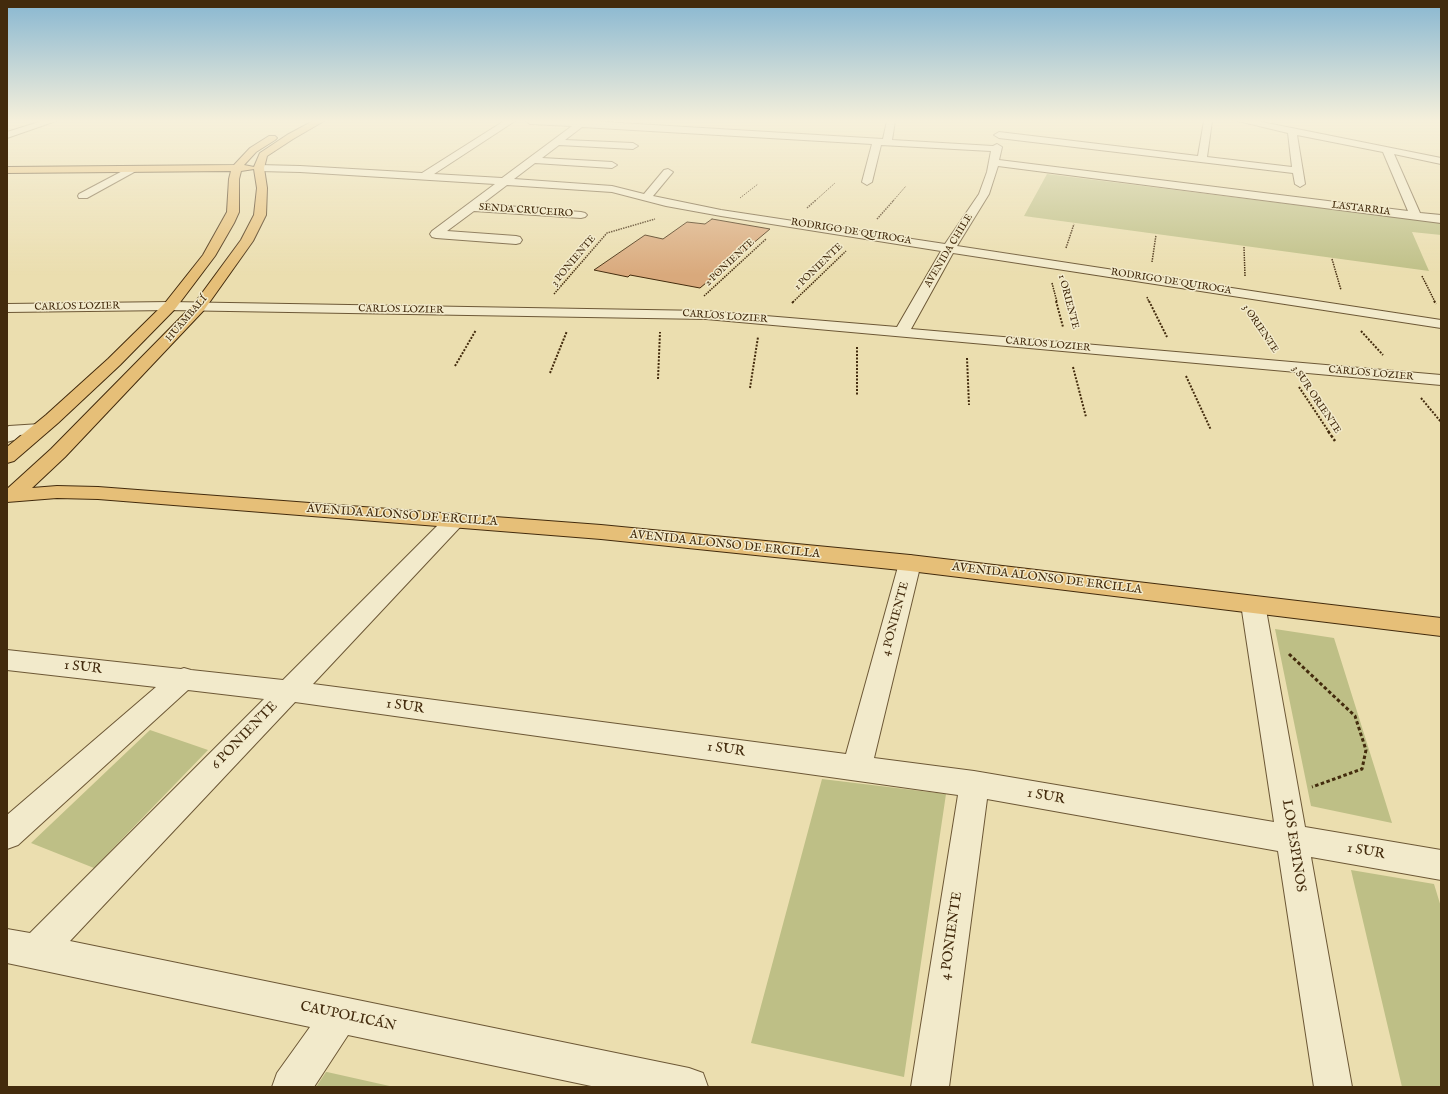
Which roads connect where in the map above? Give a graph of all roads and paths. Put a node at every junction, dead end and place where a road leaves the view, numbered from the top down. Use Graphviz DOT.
graph roads {
  1 [pos="126,172"];
  2 [pos="236,172"];
  3 [pos="260,172"];
  4 [pos="354,172"];
  5 [pos="430,172"];
  6 [pos="517,172"];
  7 [pos="668,172"];
  8 [pos="870,172"];
  9 [pos="992,172"];
  10 [pos="1073,172"];
  11 [pos="1298,172"];
  12 [pos="1397,172"];
  13 [pos="424,176"];
  14 [pos="505,181"];
  15 [pos="866,182"];
  16 [pos="835,183"];
  17 [pos="906,186"];
  18 [pos="83,196"];
  19 [pos="646,198"];
  20 [pos="1302,201"];
  21 [pos="471,207"];
  22 [pos="694,208"];
  23 [pos="580,215"];
  24 [pos="1416,216"];
  25 [pos="1441,219"];
  26 [pos="788,222"];
  27 [pos="1074,224"];
  28 [pos="864,234"];
  29 [pos="1156,235"];
  30 [pos="516,240"];
  31 [pos="1244,247"];
  32 [pos="949,248"];
  33 [pos="1046,263"];
  34 [pos="1061,265"];
  35 [pos="1422,276"];
  36 [pos="1144,278"];
  37 [pos="1241,293"];
  38 [pos="170,306"];
  39 [pos="199,307"];
  40 [pos="1438,307"];
  41 [pos="7,308"];
  42 [pos="487,311"];
  43 [pos="539,312"];
  44 [pos="575,312"];
  45 [pos="661,314"];
  46 [pos="684,314"];
  47 [pos="767,320"];
  48 [pos="1441,324"];
  49 [pos="857,328"];
  50 [pos="902,332"];
  51 [pos="966,337"];
  52 [pos="1068,346"];
  53 [pos="1177,356"];
  54 [pos="455,366"];
  55 [pos="1285,366"];
  56 [pos="550,373"];
  57 [pos="658,379"];
  58 [pos="1441,380"];
  59 [pos="750,388"];
  60 [pos="856,396"];
  61 [pos="969,405"];
  62 [pos="1086,417"];
  63 [pos="40,429"];
  64 [pos="1211,430"];
  65 [pos="10,432"];
  66 [pos="1335,441"];
  67 [pos="7,457"];
  68 [pos="8,497"];
  69 [pos="455,520"];
  70 [pos="910,563"];
  71 [pos="1254,615"];
  72 [pos="1441,627"];
  73 [pos="7,660"];
  74 [pos="184,678"];
  75 [pos="288,691"];
  76 [pos="856,768"];
  77 [pos="974,784"];
  78 [pos="1285,797"];
  79 [pos="7,835"];
  80 [pos="1292,840"];
  81 [pos="1441,865"];
  82 [pos="21,949"];
  83 [pos="340,1015"];
  84 [pos="291,1087"];
  85 [pos="689,1087"];
  86 [pos="930,1087"];
  87 [pos="1333,1087"];
  1 -- 18 [label="street"];
  2 -- 38 [label="main road, HUAMBALÍ"];
  3 -- 39 [label="main road, HUAMBALÍ"];
  4 -- 13 [label="street, RODRIGO DE QUIROGA"];
  5 -- 13 [label="street"];
  6 -- 14 [label="street"];
  7 -- 19 [label="street"];
  8 -- 15 [label="street"];
  9 -- 32 [label="street, AVENIDA CHILE"];
  10 -- 20 [label="street, LASTARRIA"];
  11 -- 20 [label="street"];
  12 -- 24 [label="street"];
  13 -- 14 [label="street, RODRIGO DE QUIROGA"];
  14 -- 19 [label="street, RODRIGO DE QUIROGA"];
  14 -- 21 [label="street"];
  16 -- 26 [label="path, 2 PONIENTE"];
  17 -- 28 [label="path, 1 PONIENTE"];
  19 -- 22 [label="street, RODRIGO DE QUIROGA"];
  20 -- 24 [label="street, LASTARRIA"];
  21 -- 23 [label="street, SENDA CRUCEIRO"];
  21 -- 30 [label="street"];
  22 -- 26 [label="street, RODRIGO DE QUIROGA"];
  22 -- 43 [label="path, 3 PONIENTE"];
  24 -- 25 [label="street, LASTARRIA"];
  26 -- 28 [label="street, RODRIGO DE QUIROGA"];
  26 -- 46 [label="path, 2 PONIENTE"];
  27 -- 34 [label="path, 1 ORIENTE"];
  28 -- 32 [label="street, RODRIGO DE QUIROGA"];
  28 -- 47 [label="path, 1 PONIENTE"];
  29 -- 36 [label="path"];
  31 -- 37 [label="path, 3 ORIENTE"];
  32 -- 33 [label="street, RODRIGO DE QUIROGA"];
  32 -- 50 [label="street, AVENIDA CHILE"];
  33 -- 34 [label="street, RODRIGO DE QUIROGA"];
  33 -- 52 [label="path, 1 ORIENTE"];
  34 -- 36 [label="street, RODRIGO DE QUIROGA"];
  35 -- 40 [label="path"];
  36 -- 37 [label="street, RODRIGO DE QUIROGA"];
  36 -- 53 [label="path"];
  37 -- 48 [label="street, RODRIGO DE QUIROGA"];
  37 -- 55 [label="path, 3 ORIENTE"];
  38 -- 39 [label="street, CARLOS LOZIER"];
  38 -- 41 [label="street, CARLOS LOZIER"];
  38 -- 63 [label="main road, HUAMBALÍ"];
  39 -- 42 [label="street, CARLOS LOZIER"];
  39 -- 68 [label="main road, HUAMBALÍ"];
  42 -- 43 [label="street, CARLOS LOZIER"];
  42 -- 54 [label="path"];
  43 -- 44 [label="street, CARLOS LOZIER"];
  44 -- 45 [label="street, CARLOS LOZIER"];
  44 -- 56 [label="path"];
  45 -- 46 [label="street, CARLOS LOZIER"];
  45 -- 57 [label="path"];
  46 -- 47 [label="street, CARLOS LOZIER"];
  47 -- 49 [label="street, CARLOS LOZIER"];
  47 -- 59 [label="path"];
  49 -- 50 [label="street, CARLOS LOZIER"];
  49 -- 60 [label="path"];
  50 -- 51 [label="street, CARLOS LOZIER"];
  51 -- 52 [label="street, CARLOS LOZIER"];
  51 -- 61 [label="path"];
  52 -- 53 [label="street, CARLOS LOZIER"];
  52 -- 62 [label="path, 1 ORIENTE"];
  53 -- 55 [label="street, CARLOS LOZIER"];
  53 -- 64 [label="path"];
  55 -- 58 [label="street, CARLOS LOZIER"];
  55 -- 66 [label="path, 3 SUR ORIENTE"];
  63 -- 65 [label="street"];
  63 -- 67 [label="main road, HUAMBALÍ"];
  68 -- 69 [label="main road, AVENIDA ALONSO DE ERCILLA"];
  69 -- 70 [label="main road, AVENIDA ALONSO DE ERCILLA"];
  69 -- 75 [label="street, 6 PONIENTE"];
  70 -- 71 [label="main road, AVENIDA ALONSO DE ERCILLA"];
  70 -- 76 [label="street, 4 PONIENTE"];
  71 -- 72 [label="main road, AVENIDA ALONSO DE ERCILLA"];
  71 -- 78 [label="street, LOS ESPINOS"];
  71 -- 78 [label="path"];
  73 -- 74 [label="street, 1 SUR"];
  74 -- 75 [label="street, 1 SUR"];
  74 -- 79 [label="street"];
  75 -- 76 [label="street, 1 SUR"];
  75 -- 82 [label="street, 6 PONIENTE"];
  76 -- 77 [label="street, 1 SUR"];
  77 -- 80 [label="street, 1 SUR"];
  77 -- 86 [label="street, 4 PONIENTE"];
  78 -- 80 [label="street, LOS ESPINOS"];
  80 -- 81 [label="street, 1 SUR"];
  80 -- 87 [label="street, LOS ESPINOS"];
  82 -- 83 [label="street, CAUPOLICÁN"];
  83 -- 84 [label="street"];
  83 -- 85 [label="street, CAUPOLICÁN"];
}
